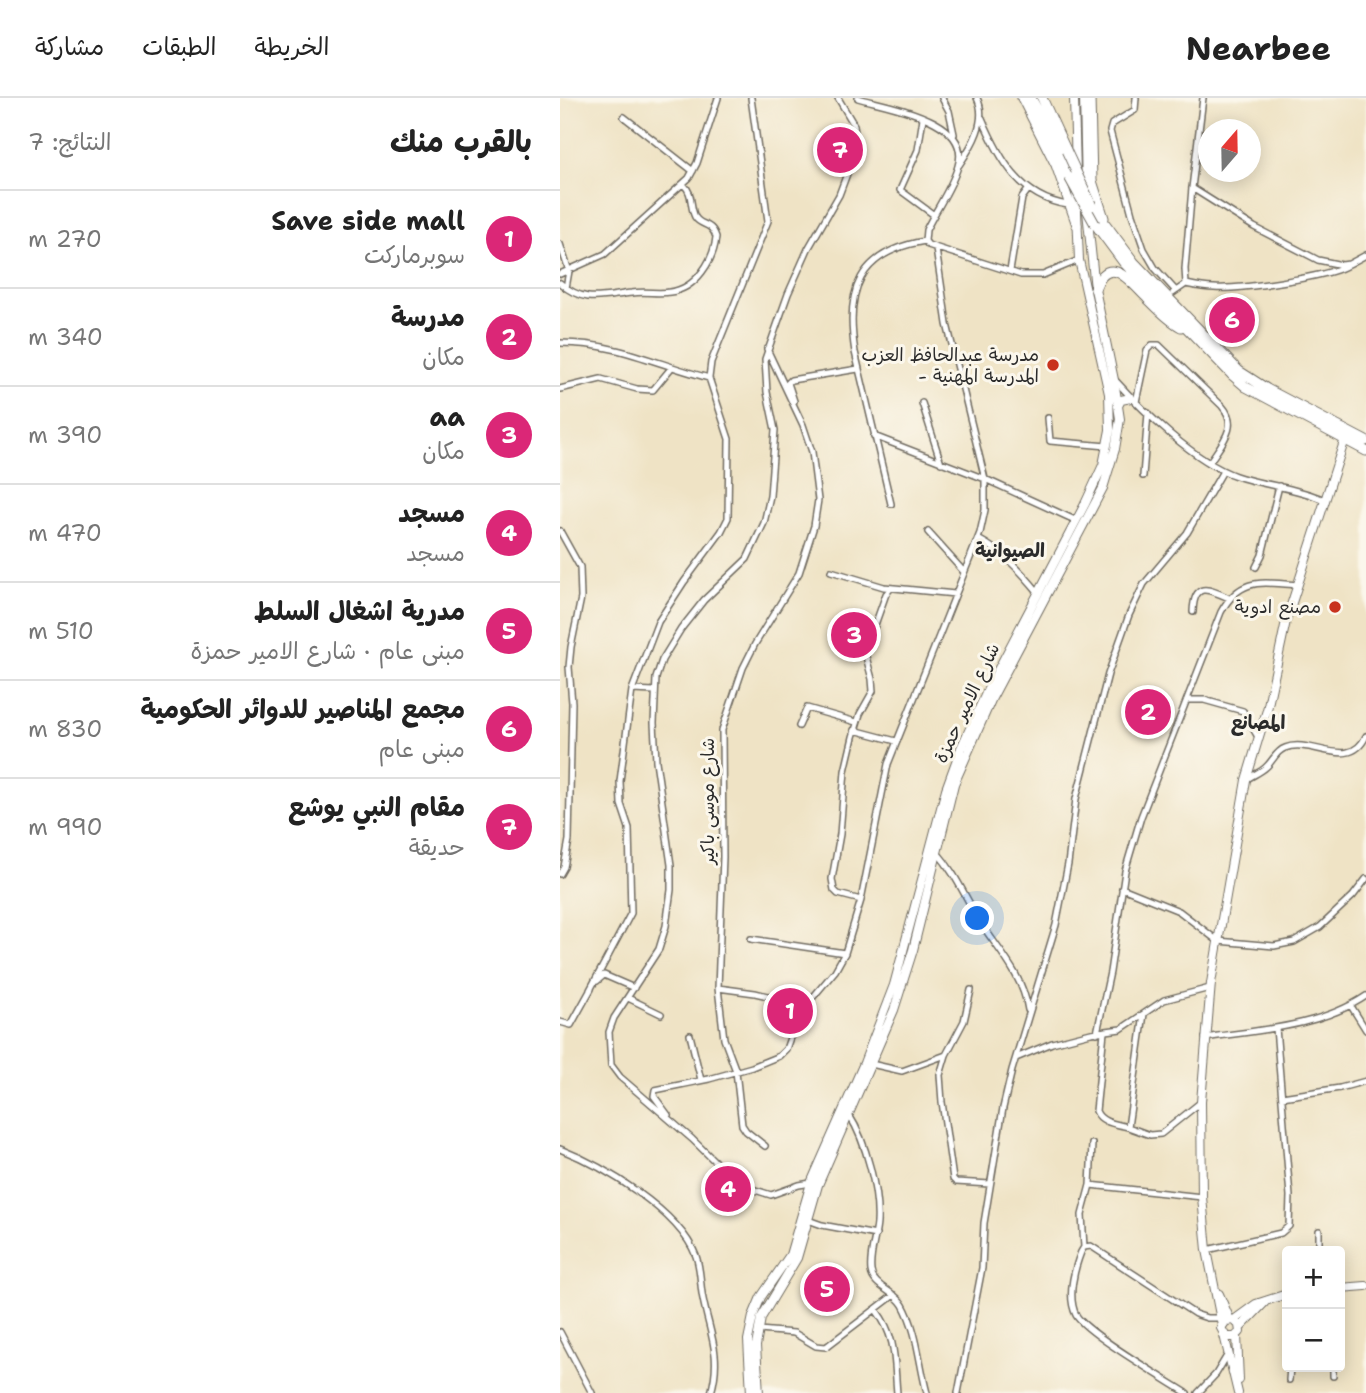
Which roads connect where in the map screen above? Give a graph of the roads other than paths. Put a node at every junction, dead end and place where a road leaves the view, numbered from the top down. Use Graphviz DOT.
graph roads {
  1 [pos="718,98"];
  2 [pos="751,98"];
  3 [pos="838,98"];
  4 [pos="858,98"];
  5 [pos="942,98"];
  6 [pos="977,98"];
  7 [pos="1021,98"];
  8 [pos="1031,98"];
  9 [pos="1042,98"];
  10 [pos="1074,98"];
  11 [pos="1084,98"];
  12 [pos="1090,98"];
  13 [pos="1136,98"];
  14 [pos="1203,98"];
  15 [pos="624,117"];
  16 [pos="982,117"];
  17 [pos="923,118"];
  18 [pos="954,137"];
  19 [pos="959,165"];
  20 [pos="694,171"];
  21 [pos="683,184"];
  22 [pos="1192,188"];
  23 [pos="1028,190"];
  24 [pos="1068,205"];
  25 [pos="934,215"];
  26 [pos="1077,225"];
  27 [pos="1108,229"];
  28 [pos="925,241"];
  29 [pos="560,244"];
  30 [pos="936,249"];
  31 [pos="1366,255"];
  32 [pos="1079,260"];
  33 [pos="1349,264"];
  34 [pos="569,271"];
  35 [pos="1010,271"];
  36 [pos="560,274"];
  37 [pos="1186,284"];
  38 [pos="563,286"];
  39 [pos="1095,289"];
  40 [pos="1171,294"];
  41 [pos="1190,332"];
  42 [pos="560,342"];
  43 [pos="1102,343"];
  44 [pos="767,349"];
  45 [pos="672,368"];
  46 [pos="858,369"];
  47 [pos="1104,369"];
  48 [pos="709,378"];
  49 [pos="1114,380"];
  50 [pos="560,389"];
  51 [pos="1133,400"];
  52 [pos="922,403"];
  53 [pos="1118,406"];
  54 [pos="794,408"];
  55 [pos="1148,413"];
  56 [pos="1048,418"];
  57 [pos="874,436"];
  58 [pos="1345,439"];
  59 [pos="1366,441"];
  60 [pos="1107,446"];
  61 [pos="1366,451"];
  62 [pos="941,463"];
  63 [pos="1209,463"];
  64 [pos="1223,471"];
  65 [pos="1143,476"];
  66 [pos="985,479"];
  67 [pos="1279,486"];
  68 [pos="1324,500"];
  69 [pos="891,504"];
  70 [pos="1077,521"];
  71 [pos="560,531"];
  72 [pos="928,531"];
  73 [pos="978,539"];
  74 [pos="1256,567"];
  75 [pos="831,571"];
  76 [pos="964,572"];
  77 [pos="1298,585"];
  78 [pos="891,588"];
  79 [pos="1039,593"];
  80 [pos="955,594"];
  81 [pos="1229,598"];
  82 [pos="1193,612"];
  83 [pos="632,690"];
  84 [pos="654,691"];
  85 [pos="1187,699"];
  86 [pos="856,722"];
  87 [pos="799,726"];
  88 [pos="854,730"];
  89 [pos="1366,736"];
  90 [pos="1259,739"];
  91 [pos="896,741"];
  92 [pos="1246,780"];
  93 [pos="936,851"];
  94 [pos="560,874"];
  95 [pos="1366,879"];
  96 [pos="1122,888"];
  97 [pos="861,900"];
  98 [pos="921,900"];
  99 [pos="751,939"];
  100 [pos="1218,941"];
  101 [pos="845,953"];
  102 [pos="634,988"];
  103 [pos="718,988"];
  104 [pos="1210,988"];
  105 [pos="590,990"];
  106 [pos="971,990"];
  107 [pos="1366,996"];
  108 [pos="628,998"];
  109 [pos="806,1005"];
  110 [pos="1351,1006"];
  111 [pos="1029,1013"];
  112 [pos="661,1014"];
  113 [pos="1144,1014"];
  114 [pos="560,1022"];
  115 [pos="1276,1028"];
  116 [pos="1366,1030"];
  117 [pos="1097,1032"];
  118 [pos="1104,1032"];
  119 [pos="690,1035"];
  120 [pos="1205,1038"];
  121 [pos="946,1055"];
  122 [pos="1016,1058"];
  123 [pos="871,1064"];
  124 [pos="736,1071"];
  125 [pos="701,1080"];
  126 [pos="1366,1081"];
  127 [pos="1282,1097"];
  128 [pos="1201,1102"];
  129 [pos="849,1114"];
  130 [pos="671,1121"];
  131 [pos="1128,1127"];
  132 [pos="1092,1144"];
  133 [pos="765,1146"];
  134 [pos="560,1149"];
  135 [pos="825,1158"];
  136 [pos="811,1183"];
  137 [pos="990,1184"];
  138 [pos="1090,1185"];
  139 [pos="1202,1197"];
  140 [pos="808,1220"];
  141 [pos="1319,1231"];
  142 [pos="876,1235"];
  143 [pos="1319,1246"];
  144 [pos="1084,1247"];
  145 [pos="1207,1250"];
  146 [pos="1366,1284"];
  147 [pos="1345,1287"];
  148 [pos="894,1295"];
  149 [pos="1282,1295"];
  150 [pos="1266,1300"];
  151 [pos="876,1310"];
  152 [pos="1227,1321"];
  153 [pos="759,1331"];
  154 [pos="1239,1331"];
  155 [pos="560,1332"];
  156 [pos="1224,1335"];
  157 [pos="1228,1354"];
  158 [pos="1235,1367"];
  159 [pos="1290,1372"];
  160 [pos="1333,1372"];
  161 [pos="1216,1374"];
  162 [pos="1333,1376"];
  163 [pos="1289,1380"];
  164 [pos="592,1393"];
  165 [pos="711,1393"];
  166 [pos="751,1393"];
  167 [pos="760,1393"];
  168 [pos="897,1393"];
  169 [pos="927,1393"];
  170 [pos="958,1393"];
  171 [pos="1187,1393"];
  172 [pos="1198,1393"];
  173 [pos="1239,1393"];
  1 -- 20 [label="street"];
  2 -- 48 [label="street"];
  3 -- 44 [label="street"];
  4 -- 17 [label="street"];
  5 -- 18 [label="street"];
  6 -- 16 [label="street"];
  7 -- 24 [label="main road"];
  8 -- 41 [label="main road, bridge"];
  9 -- 27 [label="main road, bridge"];
  10 -- 26 [label="main road, شارع الامير حمزة"];
  11 -- 39 [label="main road, شارع الامير حمزة"];
  12 -- 27 [label="main road"];
  13 -- 40 [label="street"];
  14 -- 22 [label="street"];
  15 -- 20 [label="street"];
  16 -- 19 [label="street"];
  16 -- 23 [label="street"];
  17 -- 18 [label="street"];
  17 -- 25 [label="street"];
  18 -- 19 [label="street"];
  19 -- 25 [label="street"];
  20 -- 21 [label="street"];
  21 -- 34 [label="street"];
  21 -- 38 [label="street"];
  22 -- 33 [label="street"];
  22 -- 37 [label="street"];
  23 -- 24 [label="street"];
  23 -- 35 [label="street"];
  24 -- 26 [label="main road"];
  25 -- 28 [label="street"];
  26 -- 32 [label="main road, شارع الامير حمزة"];
  27 -- 40 [label="main road"];
  28 -- 30 [label="street"];
  28 -- 46 [label="street"];
  29 -- 34 [label="street"];
  30 -- 35 [label="street"];
  30 -- 66 [label="street"];
  31 -- 33 [label="street"];
  32 -- 35 [label="street"];
  32 -- 43 [label="main road, شارع الامير حمزة"];
  33 -- 37 [label="street"];
  34 -- 36 [label="street"];
  34 -- 38 [label="street"];
  37 -- 40 [label="street"];
  39 -- 41 [label="main road"];
  39 -- 43 [label="main road, شارع الامير حمزة"];
  40 -- 59 [label="main road"];
  41 -- 58 [label="main road"];
  42 -- 45 [label="street"];
  43 -- 47 [label="main road, شارع الامير حمزة"];
  43 -- 49 [label="main road, شارع الامير حمزة"];
  44 -- 54 [label="street, شارع موسى باكير"];
  44 -- 84 [label="street"];
  45 -- 48 [label="street"];
  45 -- 50 [label="street"];
  46 -- 54 [label="street"];
  46 -- 57 [label="street"];
  47 -- 49 [label="street"];
  47 -- 60 [label="main road, شارع الامير حمزة"];
  48 -- 83 [label="street"];
  49 -- 51 [label="street"];
  49 -- 53 [label="main road, شارع الامير حمزة"];
  51 -- 53 [label="main road"];
  51 -- 55 [label="street"];
  51 -- 63 [label="street"];
  52 -- 62 [label="street"];
  53 -- 93 [label="main road, شارع الامير حمزة"];
  54 -- 103 [label="street, شارع موسى باكير"];
  55 -- 63 [label="street"];
  55 -- 65 [label="street"];
  56 -- 60 [label="street"];
  57 -- 62 [label="street"];
  57 -- 69 [label="street"];
  58 -- 61 [label="main road"];
  58 -- 68 [label="main road"];
  60 -- 70 [label="main road, شارع الامير حمزة"];
  62 -- 66 [label="street"];
  63 -- 64 [label="street"];
  64 -- 67 [label="street"];
  64 -- 111 [label="street"];
  66 -- 70 [label="street"];
  66 -- 73 [label="street"];
  67 -- 68 [label="street"];
  67 -- 74 [label="street"];
  68 -- 77 [label="main road"];
  70 -- 79 [label="main road, شارع الامير حمزة"];
  71 -- 94 [label="street"];
  72 -- 76 [label="street"];
  73 -- 76 [label="street"];
  73 -- 79 [label="street"];
  75 -- 78 [label="street"];
  76 -- 80 [label="street"];
  77 -- 81 [label="street"];
  77 -- 90 [label="main road"];
  78 -- 80 [label="street"];
  78 -- 86 [label="street"];
  79 -- 98 [label="main road, شارع الامير حمزة"];
  80 -- 91 [label="street"];
  81 -- 82 [label="street"];
  81 -- 85 [label="street"];
  83 -- 84 [label="street"];
  83 -- 105 [label="street"];
  84 -- 102 [label="street"];
  85 -- 90 [label="street"];
  85 -- 96 [label="street"];
  86 -- 87 [label="street"];
  86 -- 88 [label="street"];
  88 -- 91 [label="street"];
  88 -- 97 [label="street"];
  89 -- 92 [label="street"];
  90 -- 92 [label="main road"];
  91 -- 97 [label="street"];
  92 -- 100 [label="main road"];
  93 -- 98 [label="main road, شارع الامير حمزة"];
  93 -- 111 [label="street"];
  95 -- 100 [label="street"];
  96 -- 100 [label="street"];
  96 -- 117 [label="street"];
  97 -- 101 [label="street"];
  98 -- 123 [label="main road, شارع الامير حمزة"];
  98 -- 135 [label="main road, شارع الامير حمزة"];
  99 -- 101 [label="street"];
  100 -- 104 [label="main road"];
  101 -- 109 [label="street"];
  102 -- 105 [label="street"];
  102 -- 108 [label="street"];
  103 -- 109 [label="street"];
  103 -- 124 [label="street, شارع موسى باكير"];
  104 -- 113 [label="street"];
  104 -- 120 [label="main road"];
  105 -- 114 [label="street"];
  106 -- 121 [label="street"];
  107 -- 110 [label="street"];
  108 -- 112 [label="street"];
  108 -- 130 [label="street"];
  109 -- 124 [label="street"];
  110 -- 115 [label="street"];
  110 -- 116 [label="street"];
  111 -- 122 [label="street"];
  113 -- 118 [label="street"];
  113 -- 131 [label="street"];
  115 -- 120 [label="street"];
  115 -- 127 [label="street"];
  117 -- 118 [label="street"];
  117 -- 122 [label="street"];
  118 -- 131 [label="street"];
  119 -- 125 [label="street"];
  120 -- 128 [label="main road"];
  121 -- 123 [label="street"];
  121 -- 137 [label="street"];
  122 -- 137 [label="street"];
  123 -- 129 [label="main road, شارع الامير حمزة"];
  124 -- 125 [label="street"];
  124 -- 133 [label="street, شارع موسى باكير"];
  125 -- 130 [label="street"];
  126 -- 127 [label="street"];
  127 -- 145 [label="street"];
  128 -- 131 [label="street"];
  128 -- 139 [label="main road"];
  129 -- 135 [label="main road, شارع الامير حمزة"];
  129 -- 142 [label="street"];
  130 -- 136 [label="street"];
  132 -- 138 [label="street"];
  134 -- 165 [label="street"];
  135 -- 136 [label="main road, شارع الامير حمزة"];
  135 -- 140 [label="main road, شارع الامير حمزة"];
  136 -- 166 [label="main road, شارع الامير حمزة"];
  137 -- 170 [label="street"];
  138 -- 139 [label="street"];
  138 -- 144 [label="street"];
  139 -- 145 [label="main road"];
  140 -- 142 [label="street"];
  140 -- 153 [label="main road, شارع الامير حمزة"];
  141 -- 143 [label="street"];
  142 -- 148 [label="street"];
  144 -- 152 [label="street"];
  144 -- 171 [label="street"];
  145 -- 152 [label="main road"];
  146 -- 147 [label="main road"];
  148 -- 151 [label="street"];
  148 -- 169 [label="street"];
  149 -- 150 [label="main road"];
  150 -- 152 [label="main road"];
  150 -- 154 [label="main road"];
  151 -- 153 [label="street"];
  151 -- 168 [label="street"];
  152 -- 154 [label="main road"];
  152 -- 156 [label="main road"];
  153 -- 167 [label="main road, شارع الامير حمزة"];
  154 -- 156 [label="main road"];
  154 -- 158 [label="main road"];
  155 -- 164 [label="street"];
  156 -- 157 [label="main road"];
  157 -- 158 [label="main road"];
  157 -- 161 [label="street"];
  158 -- 161 [label="street"];
  158 -- 173 [label="main road"];
  159 -- 163 [label="street"];
  160 -- 162 [label="street"];
  161 -- 172 [label="street"];
}
